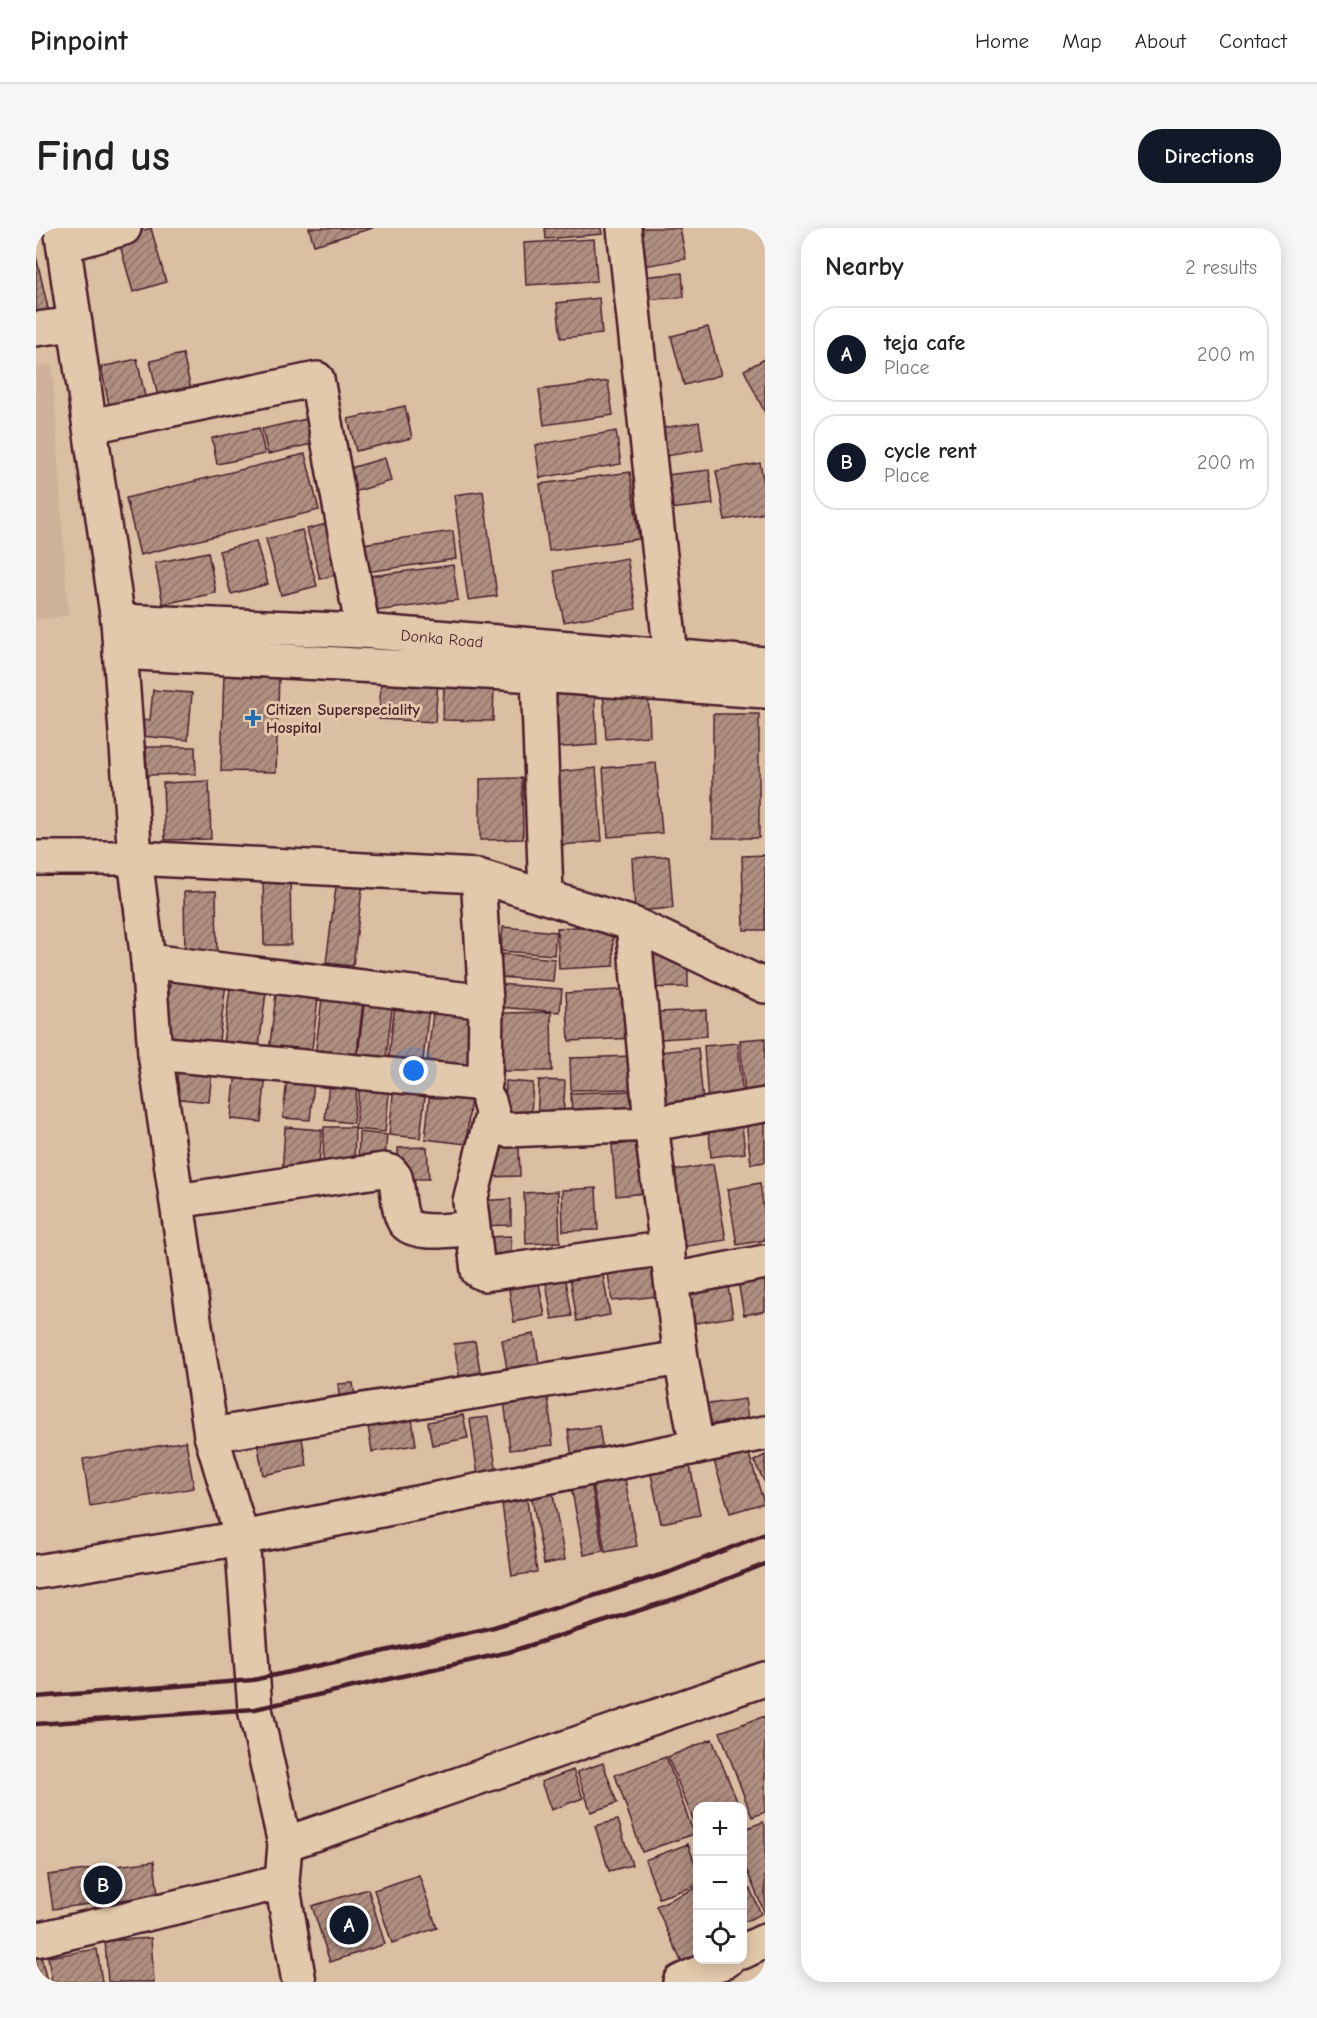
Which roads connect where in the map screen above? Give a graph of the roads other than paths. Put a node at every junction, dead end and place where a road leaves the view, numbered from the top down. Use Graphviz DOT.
graph roads {
  1 [pos="124,228"];
  2 [pos="624,228"];
  3 [pos="62,236"];
  4 [pos="75,324"];
  5 [pos="36,329"];
  6 [pos="91,426"];
  7 [pos="363,631"];
  8 [pos="119,636"];
  9 [pos="671,656"];
  10 [pos="765,664"];
  11 [pos="538,675"];
  12 [pos="765,691"];
  13 [pos="36,858"];
  14 [pos="135,858"];
  15 [pos="478,876"];
  16 [pos="546,896"];
  17 [pos="633,924"];
  18 [pos="148,961"];
  19 [pos="765,986"];
  20 [pos="486,1002"];
  21 [pos="156,1053"];
  22 [pos="489,1100"];
  23 [pos="765,1105"];
  24 [pos="651,1124"];
  25 [pos="177,1201"];
  26 [pos="473,1228"];
  27 [pos="668,1248"];
  28 [pos="765,1262"];
  29 [pos="672,1280"];
  30 [pos="681,1358"];
  31 [pos="765,1433"];
  32 [pos="211,1435"];
  33 [pos="697,1447"];
  34 [pos="242,1538"];
  35 [pos="36,1572"];
  36 [pos="765,1679"];
  37 [pos="285,1844"];
  38 [pos="282,1882"];
  39 [pos="36,1940"];
  40 [pos="765,1941"];
  41 [pos="747,1950"];
  42 [pos="717,1964"];
  43 [pos="299,1982"];
  44 [pos="680,1982"];
  1 -- 3 [label="street"];
  2 -- 9 [label="street"];
  3 -- 4 [label="street"];
  4 -- 5 [label="street"];
  4 -- 6 [label="street"];
  6 -- 7 [label="street"];
  6 -- 8 [label="street"];
  7 -- 8 [label="street, Donka Road"];
  7 -- 9 [label="street, Donka Road"];
  8 -- 11 [label="street, Donka Road"];
  8 -- 14 [label="street"];
  9 -- 10 [label="street, Donka Road"];
  11 -- 12 [label="street, Donka Road"];
  11 -- 16 [label="street"];
  13 -- 14 [label="street"];
  14 -- 15 [label="street"];
  14 -- 18 [label="street"];
  15 -- 16 [label="street"];
  15 -- 20 [label="street"];
  16 -- 17 [label="street"];
  17 -- 19 [label="street"];
  17 -- 24 [label="street"];
  18 -- 20 [label="street"];
  18 -- 21 [label="street"];
  20 -- 22 [label="street"];
  21 -- 22 [label="street"];
  21 -- 25 [label="street"];
  22 -- 24 [label="street"];
  22 -- 26 [label="street"];
  23 -- 24 [label="street"];
  24 -- 27 [label="street"];
  25 -- 26 [label="street"];
  25 -- 32 [label="street"];
  26 -- 27 [label="street"];
  27 -- 29 [label="street"];
  28 -- 29 [label="street"];
  29 -- 30 [label="street"];
  30 -- 32 [label="street"];
  30 -- 33 [label="street"];
  31 -- 33 [label="street"];
  32 -- 34 [label="street"];
  33 -- 34 [label="street"];
  34 -- 35 [label="street"];
  34 -- 37 [label="street"];
  36 -- 37 [label="street"];
  37 -- 38 [label="street"];
  38 -- 39 [label="street"];
  38 -- 43 [label="street"];
  40 -- 41 [label="street"];
  42 -- 44 [label="street"];
}
